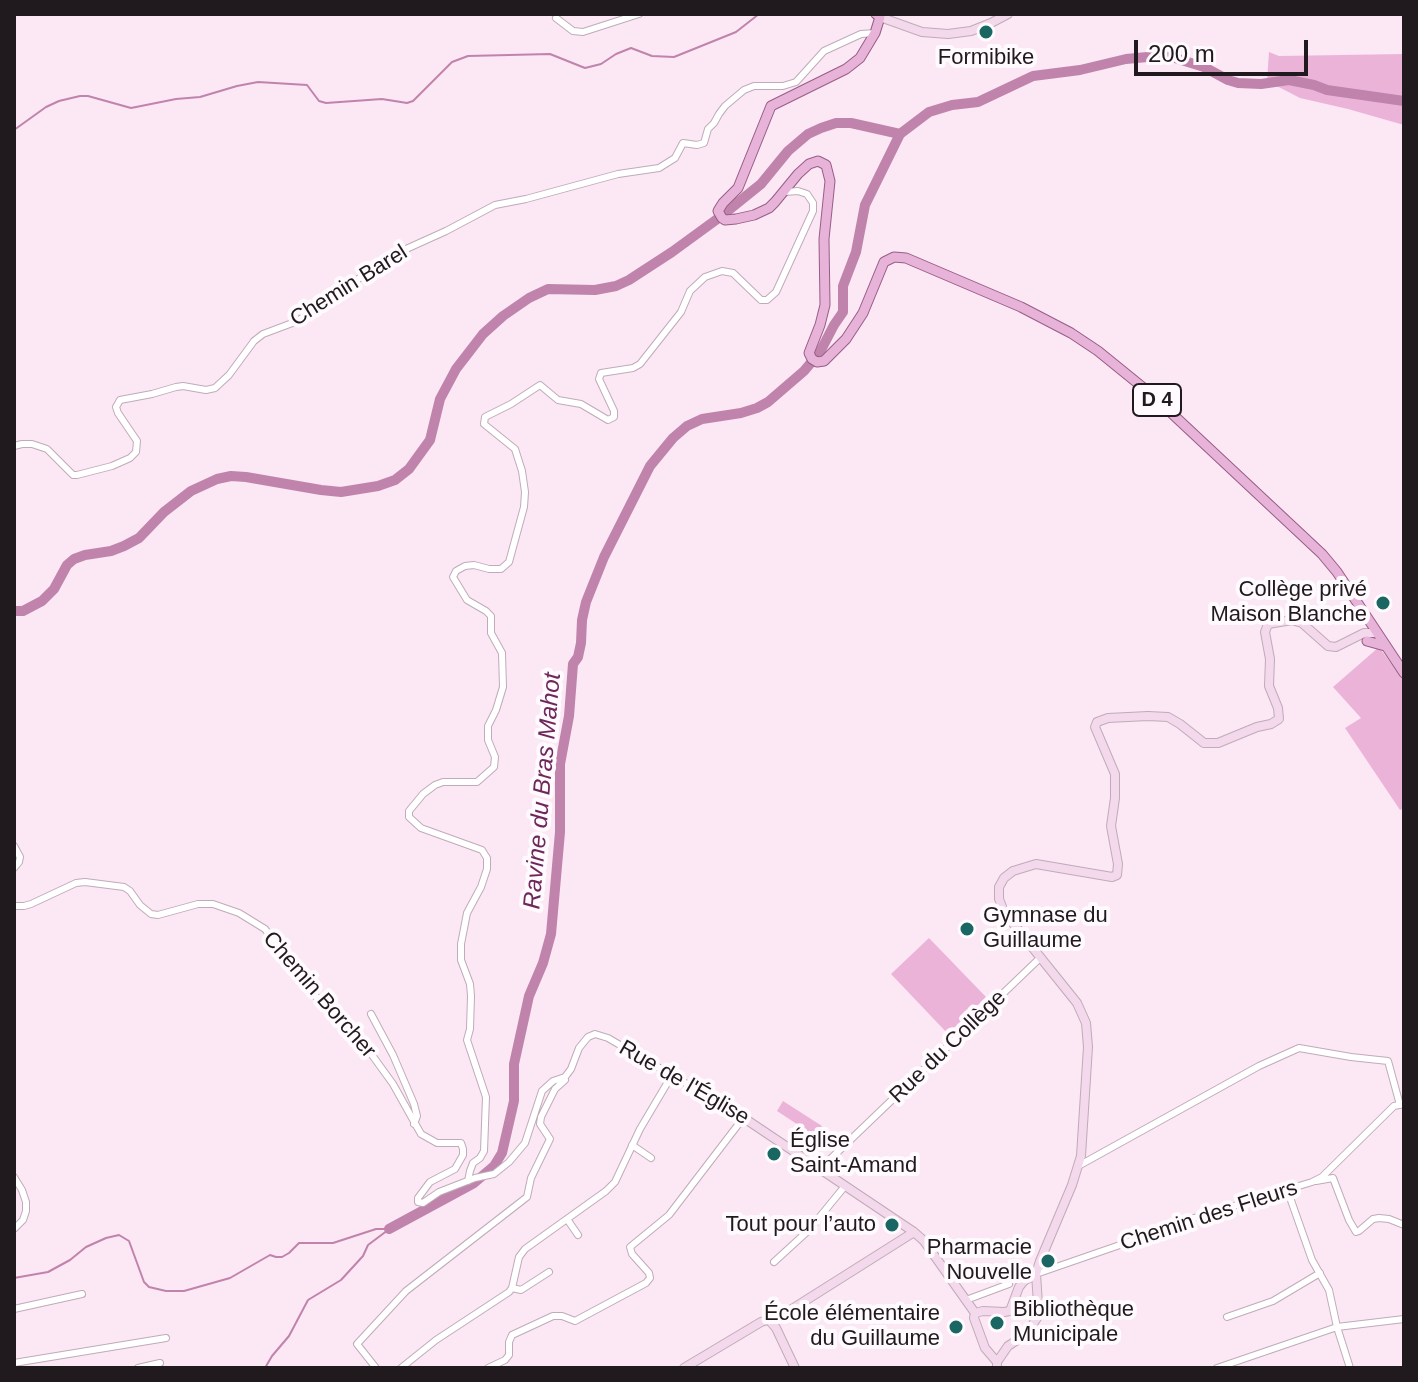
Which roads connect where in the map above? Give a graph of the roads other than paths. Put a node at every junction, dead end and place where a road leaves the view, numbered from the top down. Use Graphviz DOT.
graph roads {
  1 [pos="639,14"];
  2 [pos="987,14"];
  3 [pos="1008,14"];
  4 [pos="878,15"];
  5 [pos="556,18"];
  6 [pos="991,23"];
  7 [pos="875,33"];
  8 [pos="784,192"];
  9 [pos="14,446"];
  10 [pos="1368,619"];
  11 [pos="1376,633"];
  12 [pos="1365,637"];
  13 [pos="1385,646"];
  14 [pos="1404,673"];
  15 [pos="14,846"];
  16 [pos="14,868"];
  17 [pos="14,906"];
  18 [pos="1040,958"];
  19 [pos="371,1014"];
  20 [pos="571,1069"];
  21 [pos="672,1075"];
  22 [pos="1402,1104"];
  23 [pos="740,1114"];
  24 [pos="414,1124"];
  25 [pos="632,1145"];
  26 [pos="651,1158"];
  27 [pos="1078,1166"];
  28 [pos="821,1168"];
  29 [pos="14,1177"];
  30 [pos="472,1180"];
  31 [pos="1312,1182"];
  32 [pos="845,1186"];
  33 [pos="1287,1189"];
  34 [pos="567,1219"];
  35 [pos="1404,1225"];
  36 [pos="14,1229"];
  37 [pos="914,1232"];
  38 [pos="578,1235"];
  39 [pos="774,1262"];
  40 [pos="549,1272"];
  41 [pos="1320,1273"];
  42 [pos="1036,1274"];
  43 [pos="1009,1284"];
  44 [pos="512,1288"];
  45 [pos="82,1294"];
  46 [pos="966,1300"];
  47 [pos="14,1309"];
  48 [pos="975,1313"];
  49 [pos="1227,1317"];
  50 [pos="1404,1319"];
  51 [pos="769,1320"];
  52 [pos="1337,1327"];
  53 [pos="166,1338"];
  54 [pos="14,1363"];
  55 [pos="160,1363"];
  56 [pos="997,1365"];
  57 [pos="138,1368"];
  58 [pos="376,1368"];
  59 [pos="401,1368"];
  60 [pos="488,1368"];
  61 [pos="684,1368"];
  62 [pos="795,1368"];
  63 [pos="1217,1368"];
  64 [pos="1350,1368"];
  1 -- 5 [label="street"];
  2 -- 6 [label="street"];
  3 -- 6 [label="main road"];
  4 -- 6 [label="main road"];
  4 -- 7 [label="main road, D 4"];
  7 -- 8 [label="main road, D 4"];
  7 -- 9 [label="street, Chemin Barel"];
  8 -- 10 [label="main road, D 4"];
  8 -- 30 [label="street"];
  10 -- 11 [label="main road, D 4"];
  10 -- 12 [label="main road"];
  11 -- 12 [label="main road"];
  11 -- 13 [label="main road, D 4"];
  12 -- 13 [label="main road"];
  12 -- 18 [label="main road"];
  13 -- 14 [label="main road, D 4"];
  15 -- 16 [label="street"];
  17 -- 24 [label="street, Chemin Borcher"];
  18 -- 27 [label="main road"];
  18 -- 28 [label="street, Rue du Collège"];
  19 -- 24 [label="street"];
  20 -- 21 [label="street, Rue de l'Église"];
  20 -- 30 [label="street"];
  20 -- 58 [label="street"];
  21 -- 23 [label="street, Rue de l'Église"];
  21 -- 25 [label="street"];
  22 -- 27 [label="street"];
  22 -- 31 [label="street, Chemin des Fleurs"];
  23 -- 28 [label="main road, Rue de l'Église"];
  23 -- 60 [label="street"];
  24 -- 30 [label="street"];
  25 -- 26 [label="street"];
  25 -- 34 [label="street"];
  27 -- 42 [label="main road"];
  28 -- 32 [label="main road, Rue de l'Église"];
  29 -- 36 [label="street"];
  31 -- 33 [label="street, Chemin des Fleurs"];
  31 -- 35 [label="street"];
  32 -- 37 [label="main road, Rue de l'Église"];
  32 -- 39 [label="street"];
  33 -- 41 [label="street"];
  33 -- 42 [label="street, Chemin des Fleurs"];
  34 -- 38 [label="street"];
  34 -- 44 [label="street"];
  37 -- 46 [label="main road, Rue de l'Église"];
  37 -- 51 [label="main road"];
  40 -- 44 [label="street"];
  41 -- 49 [label="street"];
  41 -- 52 [label="street"];
  42 -- 48 [label="main road"];
  42 -- 56 [label="main road"];
  43 -- 46 [label="street"];
  44 -- 59 [label="street"];
  45 -- 47 [label="street"];
  46 -- 48 [label="main road, Rue de l'Église"];
  48 -- 56 [label="main road, Rue de l'Église"];
  50 -- 52 [label="street"];
  51 -- 61 [label="main road"];
  51 -- 62 [label="main road"];
  52 -- 63 [label="street"];
  52 -- 64 [label="street"];
  53 -- 54 [label="street"];
  55 -- 57 [label="street"];
}
